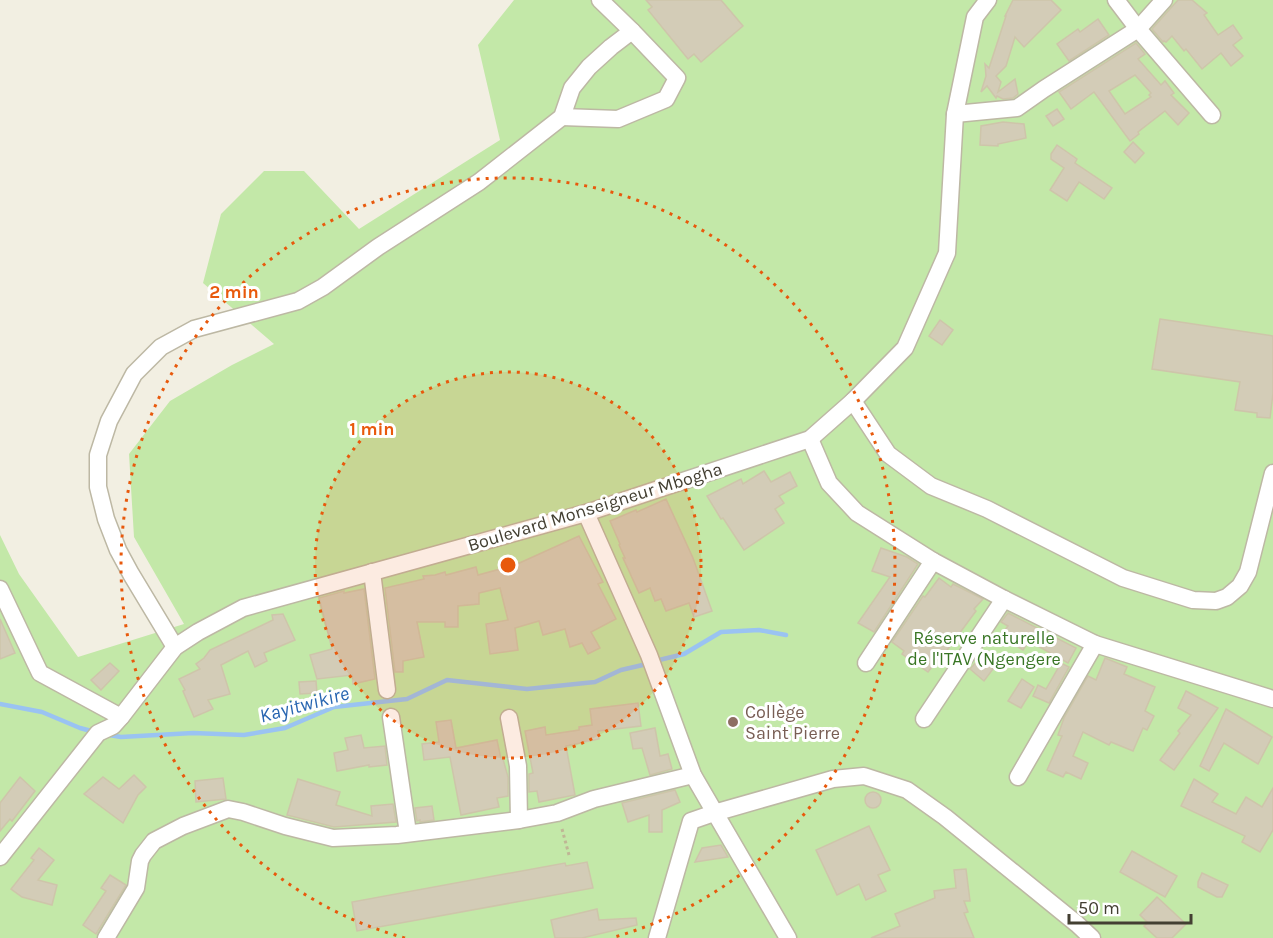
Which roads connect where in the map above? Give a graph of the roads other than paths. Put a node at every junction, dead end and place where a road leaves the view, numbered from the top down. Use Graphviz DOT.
graph roads {
  1 [pos="600,0"];
  2 [pos="988,0"];
  3 [pos="1116,0"];
  4 [pos="1164,0"];
  5 [pos="1138,29"];
  6 [pos="632,31"];
  7 [pos="955,114"];
  8 [pos="1212,116"];
  9 [pos="562,117"];
  10 [pos="853,401"];
  11 [pos="810,439"];
  12 [pos="1273,473"];
  13 [pos="586,513"];
  14 [pos="933,561"];
  15 [pos="372,572"];
  16 [pos="0,589"];
  17 [pos="1004,599"];
  18 [pos="1095,644"];
  19 [pos="175,647"];
  20 [pos="866,663"];
  21 [pos="387,690"];
  22 [pos="1273,699"];
  23 [pos="391,717"];
  24 [pos="509,718"];
  25 [pos="924,719"];
  26 [pos="111,726"];
  27 [pos="693,775"];
  28 [pos="1017,777"];
  29 [pos="714,813"];
  30 [pos="519,820"];
  31 [pos="408,833"];
  32 [pos="0,857"];
  33 [pos="106,938"];
  34 [pos="657,938"];
  35 [pos="788,938"];
  36 [pos="1092,938"];
  1 -- 6 [label="street"];
  2 -- 7 [label="street, Boulevard Monseigneur Mbogha"];
  3 -- 5 [label="street"];
  4 -- 5 [label="street"];
  5 -- 7 [label="street"];
  5 -- 8 [label="street"];
  6 -- 9 [label="street"];
  6 -- 9 [label="street"];
  7 -- 10 [label="street, Boulevard Monseigneur Mbogha"];
  9 -- 19 [label="street"];
  10 -- 11 [label="street, Boulevard Monseigneur Mbogha"];
  10 -- 12 [label="street"];
  11 -- 13 [label="street, Boulevard Monseigneur Mbogha"];
  11 -- 14 [label="street"];
  13 -- 15 [label="street, Boulevard Monseigneur Mbogha"];
  13 -- 27 [label="street"];
  14 -- 17 [label="street"];
  14 -- 20 [label="street"];
  15 -- 19 [label="street, Boulevard Monseigneur Mbogha"];
  15 -- 21 [label="street"];
  16 -- 26 [label="street"];
  17 -- 18 [label="street"];
  17 -- 25 [label="street"];
  18 -- 22 [label="street"];
  18 -- 28 [label="street"];
  19 -- 26 [label="street, Boulevard Monseigneur Mbogha"];
  23 -- 31 [label="street"];
  24 -- 30 [label="street"];
  26 -- 32 [label="street, Boulevard Monseigneur Mbogha"];
  27 -- 29 [label="street"];
  27 -- 30 [label="street"];
  29 -- 34 [label="street"];
  29 -- 35 [label="street"];
  29 -- 36 [label="street"];
  30 -- 31 [label="street"];
  31 -- 33 [label="street"];
}
